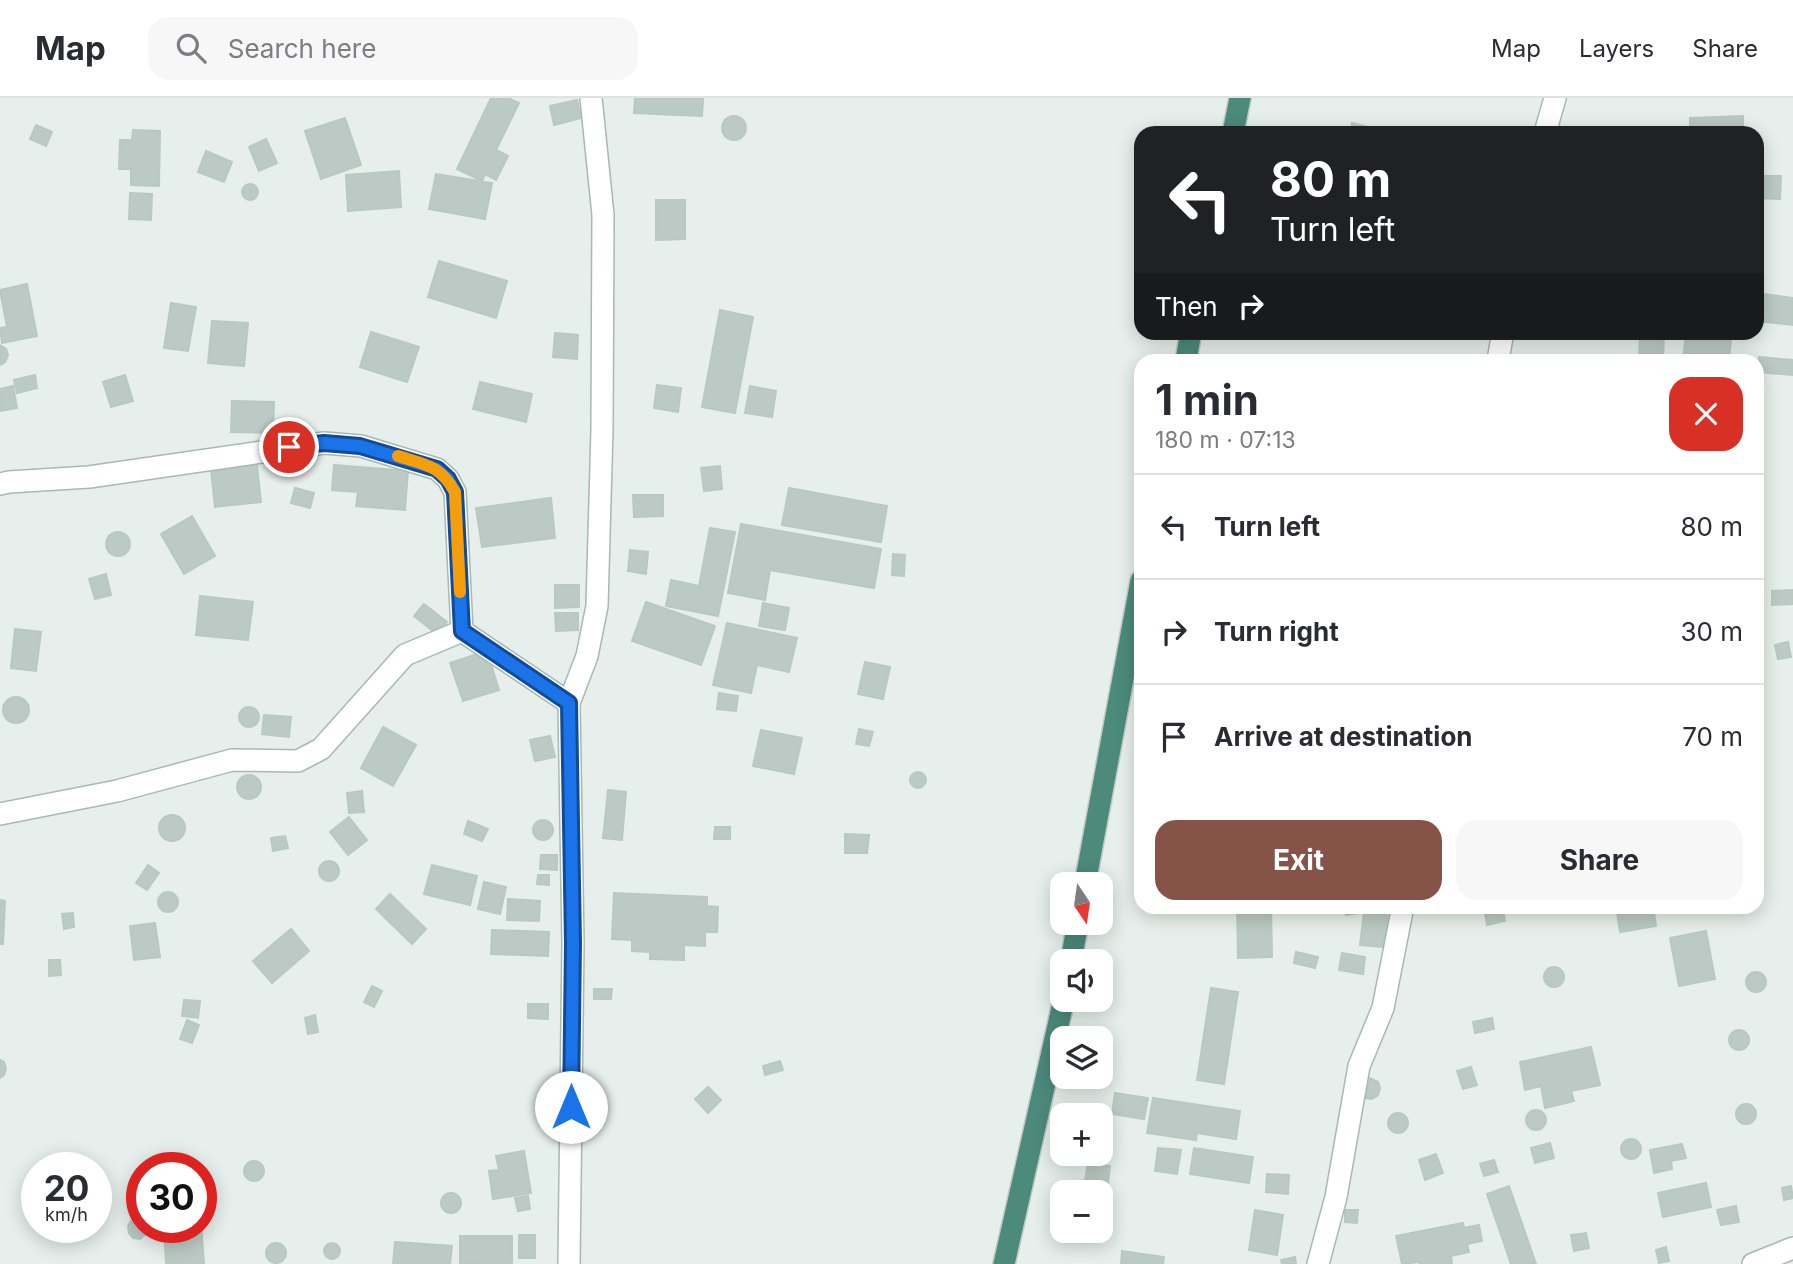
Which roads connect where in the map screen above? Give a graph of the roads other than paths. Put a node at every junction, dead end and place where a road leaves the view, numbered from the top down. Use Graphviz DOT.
graph roads {
  1 [pos="591,98"];
  2 [pos="1240,98"];
  3 [pos="1555,98"];
  4 [pos="1234,126"];
  5 [pos="1547,126"];
  6 [pos="0,484"];
  7 [pos="1134,618"];
  8 [pos="462,631"];
  9 [pos="569,703"];
  10 [pos="0,814"];
  11 [pos="1086,872"];
  12 [pos="1401,914"];
  13 [pos="1060,1012"];
  14 [pos="1793,1248"];
  15 [pos="569,1264"];
  16 [pos="1004,1264"];
  17 [pos="1318,1264"];
  18 [pos="1753,1264"];
  1 -- 9 [label="street"];
  2 -- 4 [label="highway"];
  3 -- 5 [label="street"];
  6 -- 8 [label="street"];
  7 -- 11 [label="highway"];
  8 -- 9 [label="street"];
  8 -- 10 [label="street"];
  9 -- 15 [label="street"];
  12 -- 17 [label="street"];
  13 -- 16 [label="highway"];
  14 -- 18 [label="street"];
}
